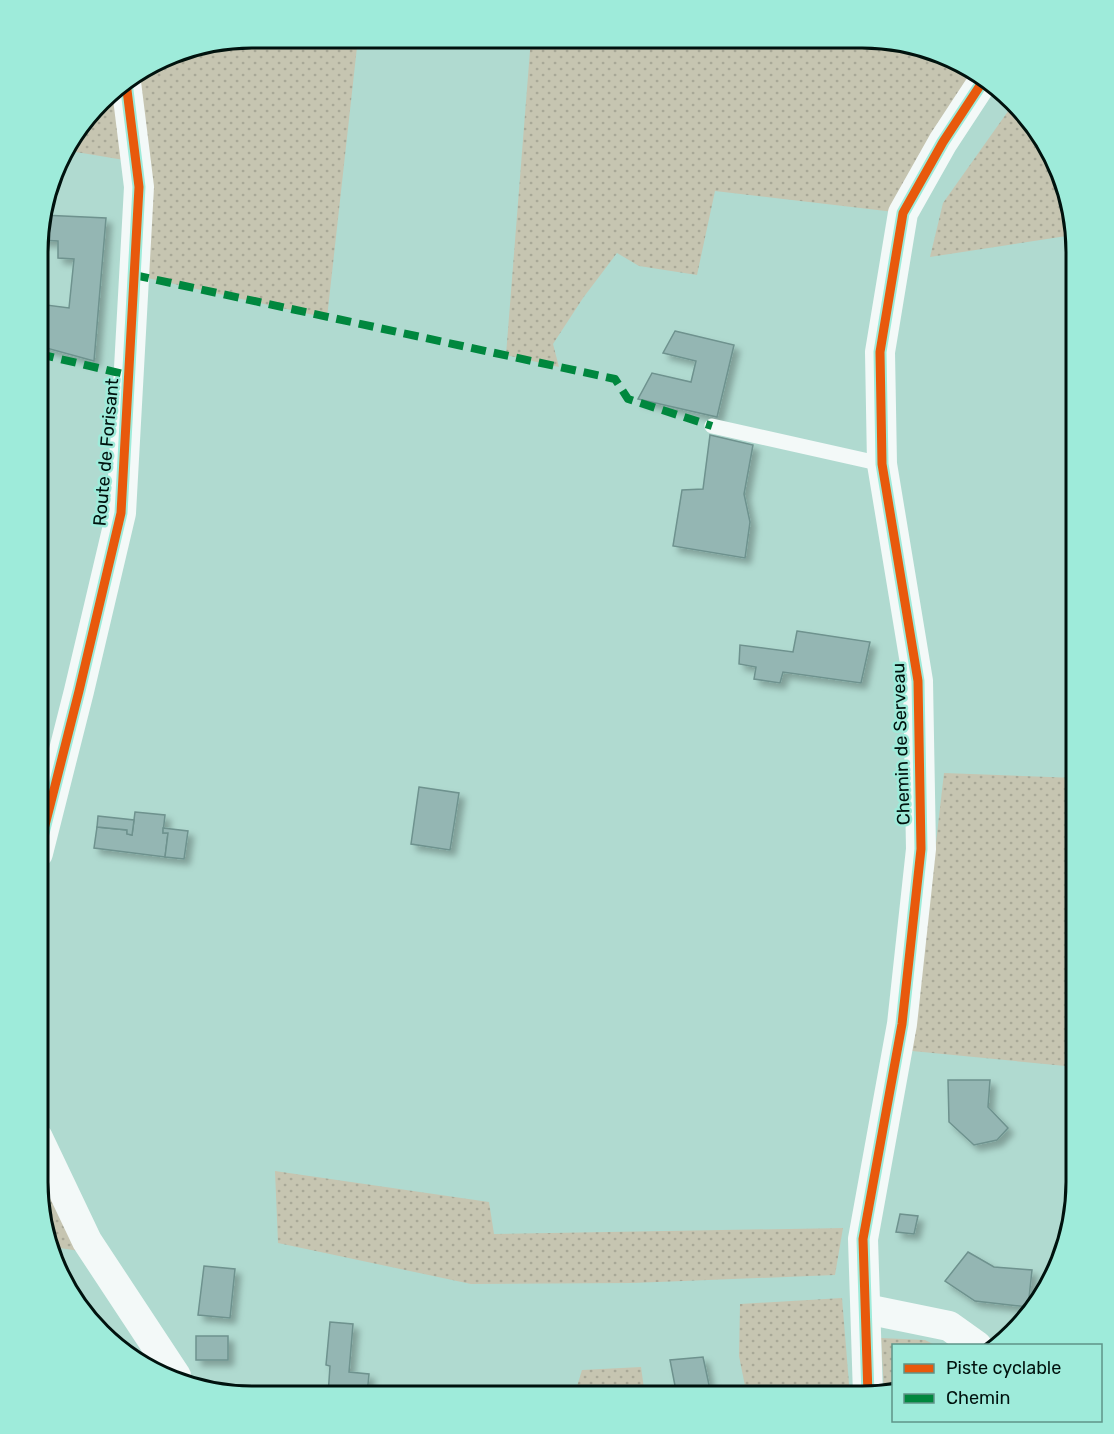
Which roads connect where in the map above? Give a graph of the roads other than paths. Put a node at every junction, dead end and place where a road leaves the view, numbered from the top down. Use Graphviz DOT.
graph roads {
  1 [pos="980,85"];
  2 [pos="127,91"];
  3 [pos="712,426"];
  4 [pos="882,464"];
  5 [pos="48,813"];
  6 [pos="48,1159"];
  7 [pos="866,1310"];
  8 [pos="974,1344"];
  9 [pos="170,1369"];
  10 [pos="867,1386"];
  1 -- 4 [label="street, Chemin de Serveau"];
  2 -- 5 [label="street, Route de Forisant"];
  3 -- 4 [label="lane"];
  4 -- 7 [label="street, Chemin de Serveau"];
  6 -- 9 [label="street"];
  7 -- 8 [label="street"];
  7 -- 10 [label="street, Chemin de Serveau"];
}
